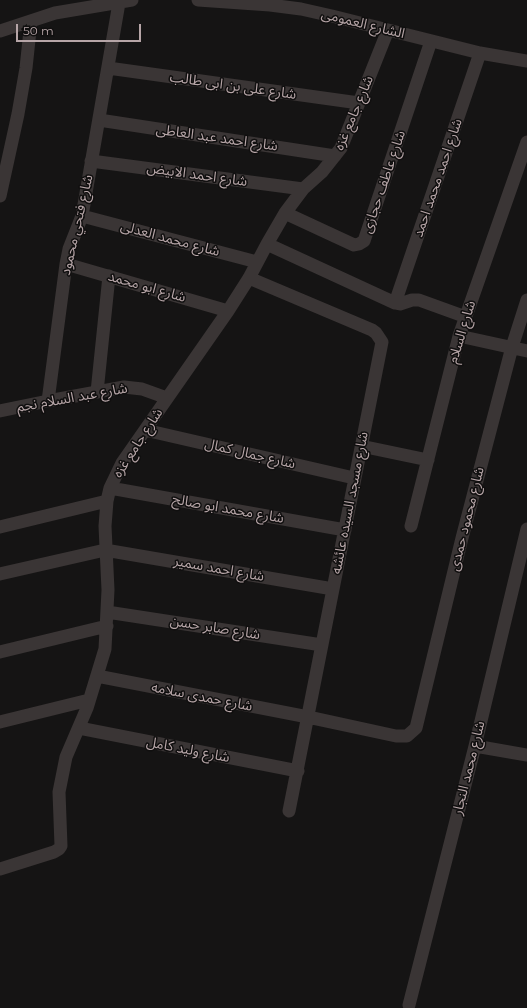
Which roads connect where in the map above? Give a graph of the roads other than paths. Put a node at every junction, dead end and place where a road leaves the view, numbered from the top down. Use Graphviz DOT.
graph roads {
  1 [pos="198,0"];
  2 [pos="126,1"];
  3 [pos="30,21"];
  4 [pos="388,30"];
  5 [pos="0,31"];
  6 [pos="431,41"];
  7 [pos="480,53"];
  8 [pos="527,60"];
  9 [pos="108,68"];
  10 [pos="359,103"];
  11 [pos="99,120"];
  12 [pos="527,142"];
  13 [pos="335,156"];
  14 [pos="91,161"];
  15 [pos="303,189"];
  16 [pos="0,196"];
  17 [pos="286,213"];
  18 [pos="82,216"];
  19 [pos="267,244"];
  20 [pos="258,262"];
  21 [pos="66,264"];
  22 [pos="109,276"];
  23 [pos="249,278"];
  24 [pos="527,300"];
  25 [pos="395,303"];
  26 [pos="228,311"];
  27 [pos="466,317"];
  28 [pos="459,336"];
  29 [pos="512,347"];
  30 [pos="527,351"];
  31 [pos="97,392"];
  32 [pos="167,398"];
  33 [pos="48,400"];
  34 [pos="0,411"];
  35 [pos="145,430"];
  36 [pos="361,446"];
  37 [pos="428,460"];
  38 [pos="354,478"];
  39 [pos="110,488"];
  40 [pos="107,501"];
  41 [pos="411,526"];
  42 [pos="0,527"];
  43 [pos="527,529"];
  44 [pos="345,530"];
  45 [pos="105,550"];
  46 [pos="0,574"];
  47 [pos="333,589"];
  48 [pos="107,612"];
  49 [pos="107,626"];
  50 [pos="322,645"];
  51 [pos="0,652"];
  52 [pos="97,676"];
  53 [pos="89,700"];
  54 [pos="308,717"];
  55 [pos="0,722"];
  56 [pos="79,728"];
  57 [pos="407,736"];
  58 [pos="475,746"];
  59 [pos="527,754"];
  60 [pos="298,771"];
  61 [pos="289,811"];
  62 [pos="0,869"];
  63 [pos="409,1005"];
  1 -- 4 [label="street, الشارع العمومى"];
  2 -- 3 [label="street"];
  2 -- 9 [label="street, شارع فتحي محمود"];
  3 -- 5 [label="street"];
  3 -- 16 [label="street"];
  4 -- 6 [label="street, الشارع العمومى"];
  4 -- 10 [label="street, شارع جامع غزه"];
  6 -- 7 [label="street, الشارع العمومى"];
  6 -- 17 [label="street, شارع عاطف حجازى"];
  7 -- 8 [label="street, الشارع العمومى"];
  7 -- 25 [label="street, شارع احمد محمد احمد"];
  9 -- 10 [label="street, شارع على بن ابى طالب"];
  9 -- 11 [label="street, شارع فتحي محمود"];
  10 -- 13 [label="street, شارع جامع غزه"];
  11 -- 13 [label="street, شارع احمد عبد العاطى"];
  11 -- 14 [label="street, شارع فتحي محمود"];
  12 -- 27 [label="street, شارع السلام"];
  13 -- 15 [label="street, شارع جامع غزه"];
  14 -- 15 [label="street, شارع احمد الابيض"];
  14 -- 18 [label="street, شارع فتحي محمود"];
  15 -- 17 [label="street, شارع جامع غزه"];
  17 -- 19 [label="street, شارع جامع غزه"];
  18 -- 20 [label="street, شارع محمد العدلى"];
  18 -- 21 [label="street, شارع فتحي محمود"];
  19 -- 20 [label="street, شارع جامع غزه"];
  19 -- 25 [label="street"];
  20 -- 23 [label="street, شارع جامع غزه"];
  21 -- 22 [label="street, شارع ابو محمد"];
  21 -- 33 [label="street, شارع فتحي محمود"];
  22 -- 26 [label="street, شارع ابو محمد"];
  22 -- 31 [label="street"];
  23 -- 26 [label="street, شارع جامع غزه"];
  23 -- 36 [label="street, شارع مسجد السيده عائشه"];
  24 -- 29 [label="street, شارع محمود حمدى"];
  25 -- 27 [label="street"];
  26 -- 32 [label="street, شارع جامع غزه"];
  27 -- 28 [label="street, شارع السلام"];
  28 -- 29 [label="street"];
  28 -- 37 [label="street, شارع السلام"];
  29 -- 30 [label="street"];
  29 -- 57 [label="street, شارع محمود حمدى"];
  31 -- 32 [label="street, شارع عبد السلام نجم"];
  31 -- 33 [label="street, شارع عبد السلام نجم"];
  32 -- 35 [label="street, شارع جامع غزه"];
  33 -- 34 [label="street, شارع عبد السلام نجم"];
  35 -- 38 [label="street, شارع جمال كمال"];
  35 -- 39 [label="street, شارع جامع غزه"];
  36 -- 37 [label="street"];
  36 -- 38 [label="street, شارع مسجد السيده عائشه"];
  37 -- 41 [label="street, شارع السلام"];
  38 -- 44 [label="street, شارع مسجد السيده عائشه"];
  39 -- 40 [label="street, شارع جامع غزه"];
  39 -- 44 [label="street, شارع محمد ابو صالح"];
  40 -- 42 [label="street"];
  40 -- 45 [label="street, شارع جامع غزه"];
  43 -- 58 [label="street, شارع محمد النجار"];
  44 -- 47 [label="street, شارع مسجد السيده عائشه"];
  45 -- 46 [label="street"];
  45 -- 47 [label="street, شارع احمد سمير"];
  45 -- 48 [label="street, شارع جامع غزه"];
  47 -- 50 [label="street, شارع مسجد السيده عائشه"];
  48 -- 49 [label="street, شارع جامع غزه"];
  48 -- 50 [label="street, شارع صابر حسن"];
  49 -- 51 [label="street"];
  49 -- 52 [label="street, شارع جامع غزه"];
  50 -- 54 [label="street, شارع مسجد السيده عائشه"];
  52 -- 53 [label="street, شارع جامع غزه"];
  52 -- 54 [label="street, شارع حمدى سلامه"];
  53 -- 55 [label="street"];
  53 -- 56 [label="street, شارع جامع غزه"];
  54 -- 57 [label="street, شارع حمدى سلامه"];
  54 -- 60 [label="street, شارع مسجد السيده عائشه"];
  56 -- 60 [label="street, شارع وليد كامل"];
  56 -- 62 [label="street, شارع جامع غزه"];
  58 -- 59 [label="street"];
  58 -- 63 [label="street, شارع محمد النجار"];
  60 -- 61 [label="street, شارع مسجد السيده عائشه"];
}
